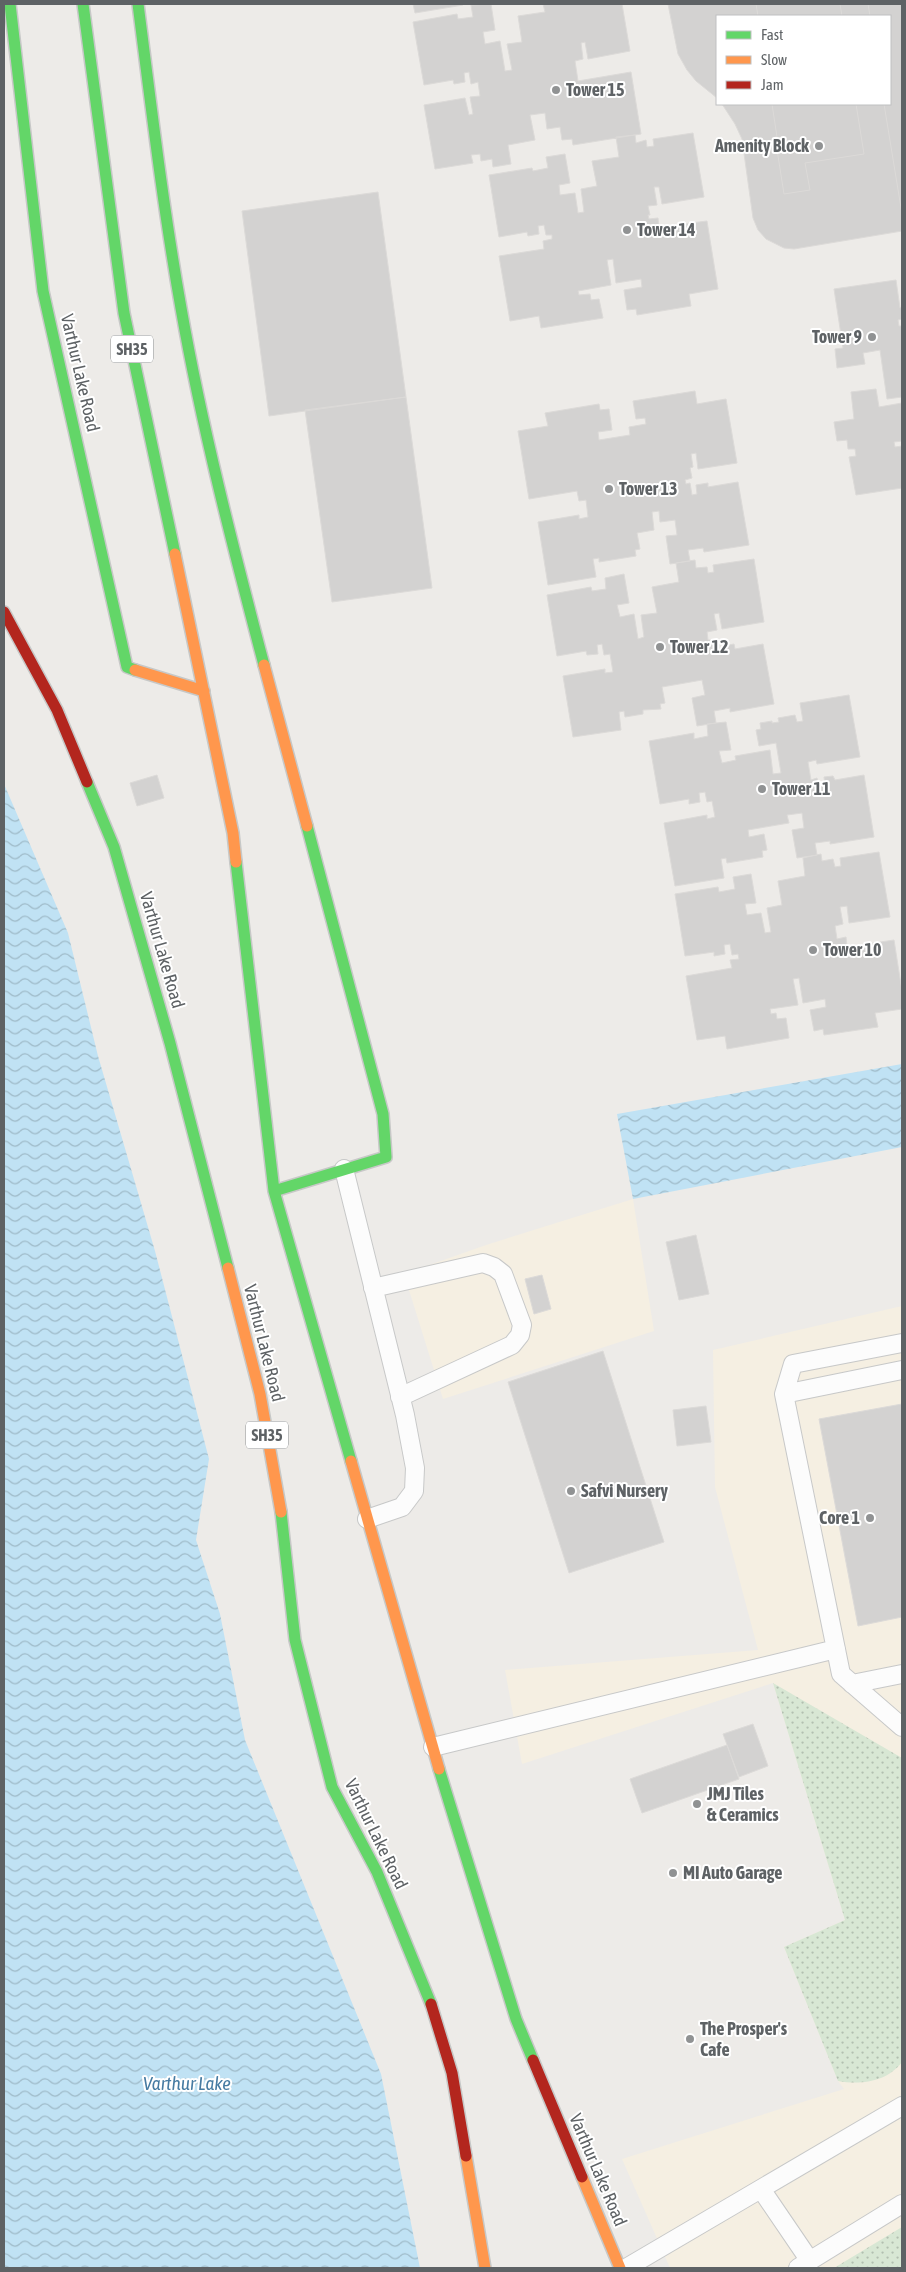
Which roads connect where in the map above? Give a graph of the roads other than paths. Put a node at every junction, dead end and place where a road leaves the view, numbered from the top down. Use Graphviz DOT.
graph roads {
  1 [pos="10,4"];
  2 [pos="82,4"];
  3 [pos="138,4"];
  4 [pos="4,612"];
  5 [pos="204,691"];
  6 [pos="344,1169"];
  7 [pos="274,1191"];
  8 [pos="373,1288"];
  9 [pos="902,1343"];
  10 [pos="902,1370"];
  11 [pos="784,1394"];
  12 [pos="400,1397"];
  13 [pos="367,1519"];
  14 [pos="836,1648"];
  15 [pos="902,1674"];
  16 [pos="852,1684"];
  17 [pos="902,1727"];
  18 [pos="433,1747"];
  19 [pos="902,2106"];
  20 [pos="761,2189"];
  21 [pos="902,2204"];
  22 [pos="804,2265"];
  23 [pos="485,2268"];
  24 [pos="620,2268"];
  25 [pos="626,2268"];
  1 -- 5 [label="main road, Varthur Lake Road"];
  2 -- 5 [label="main road, Varthur Lake Road / SH35"];
  3 -- 6 [label="main road"];
  4 -- 23 [label="main road, Varthur Lake Road / SH35"];
  5 -- 7 [label="main road, Varthur Lake Road / SH35"];
  6 -- 7 [label="main road"];
  6 -- 8 [label="lane"];
  7 -- 13 [label="main road, Varthur Lake Road / SH35"];
  8 -- 12 [label="lane"];
  8 -- 12 [label="lane"];
  9 -- 11 [label="lane"];
  10 -- 11 [label="lane"];
  11 -- 14 [label="lane"];
  12 -- 13 [label="lane"];
  13 -- 18 [label="main road, Varthur Lake Road / SH35"];
  14 -- 16 [label="lane"];
  14 -- 18 [label="lane"];
  15 -- 16 [label="lane"];
  16 -- 17 [label="lane"];
  18 -- 24 [label="main road, Varthur Lake Road / SH35"];
  19 -- 20 [label="lane"];
  20 -- 22 [label="lane"];
  20 -- 25 [label="lane"];
  21 -- 22 [label="lane"];
}
